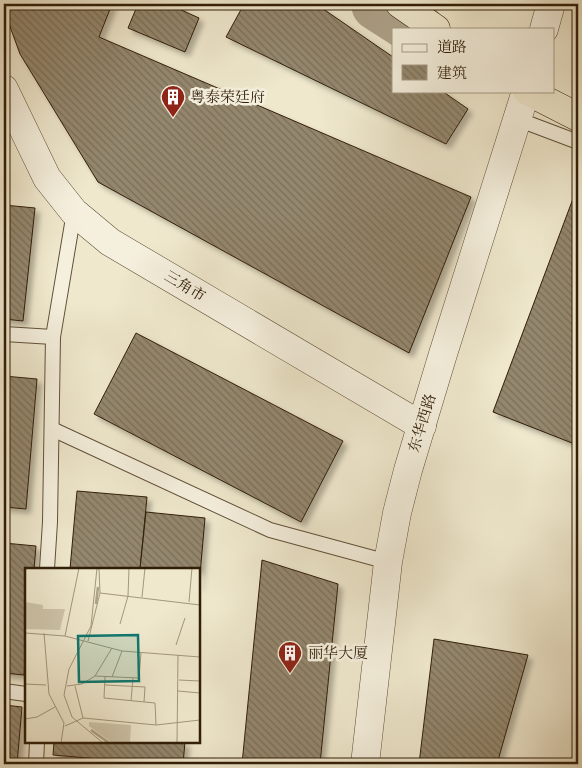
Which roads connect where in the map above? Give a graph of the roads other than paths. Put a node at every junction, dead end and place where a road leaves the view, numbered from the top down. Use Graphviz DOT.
graph roads {
  1 [pos="395,4"];
  2 [pos="400,4"];
  3 [pos="551,4"];
  4 [pos="430,28"];
  5 [pos="435,28"];
  6 [pos="544,28"];
  7 [pos="4,89"];
  8 [pos="526,92"];
  9 [pos="528,92"];
  10 [pos="537,92"];
  11 [pos="578,113"];
  12 [pos="578,117"];
  13 [pos="518,119"];
  14 [pos="578,142"];
  15 [pos="74,212"];
  16 [pos="4,334"];
  17 [pos="53,337"];
  18 [pos="422,426"];
  19 [pos="52,429"];
  20 [pos="388,562"];
  21 [pos="47,568"];
  22 [pos="4,691"];
  23 [pos="25,694"];
  24 [pos="37,743"];
  25 [pos="36,764"];
  26 [pos="365,764"];
  1 -- 4 [label="highway"];
  2 -- 5 [label="highway"];
  3 -- 6 [label="street"];
  7 -- 15 [label="street, 三角市"];
  8 -- 13 [label="street, 东华西路"];
  9 -- 12 [label="highway"];
  10 -- 11 [label="highway"];
  13 -- 14 [label="lane"];
  13 -- 18 [label="street, 东华西路"];
  15 -- 17 [label="lane"];
  15 -- 18 [label="street, 三角市"];
  16 -- 17 [label="lane"];
  17 -- 19 [label="lane"];
  18 -- 20 [label="street, 东华西路"];
  19 -- 20 [label="lane"];
  19 -- 21 [label="lane"];
  20 -- 26 [label="street, 东华西路"];
  22 -- 23 [label="lane"];
  24 -- 25 [label="lane"];
}
